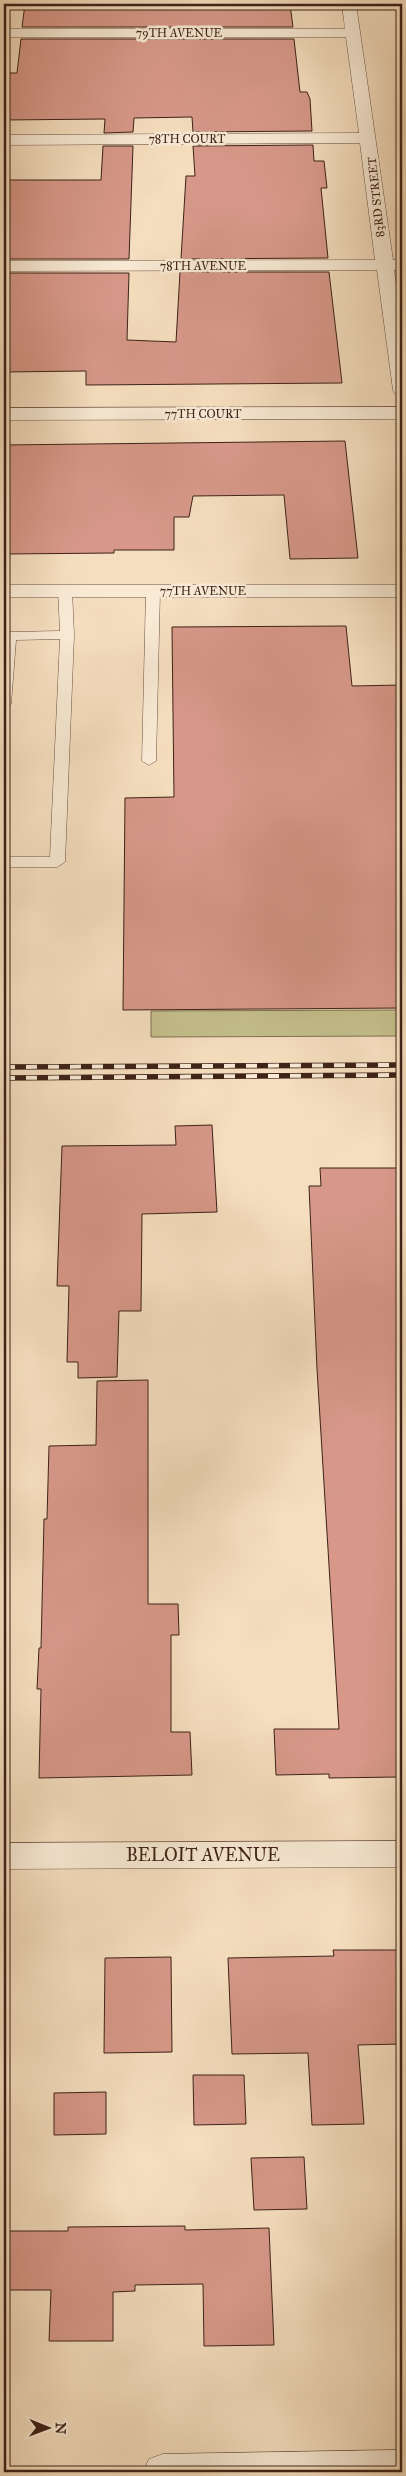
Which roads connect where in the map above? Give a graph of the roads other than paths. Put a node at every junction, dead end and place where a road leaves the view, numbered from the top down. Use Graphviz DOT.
graph roads {
  1 [pos="350,4"];
  2 [pos="4,33"];
  3 [pos="353,33"];
  4 [pos="369,138"];
  5 [pos="4,140"];
  6 [pos="384,265"];
  7 [pos="402,265"];
  8 [pos="4,266"];
  9 [pos="402,390"];
  10 [pos="402,413"];
  11 [pos="4,414"];
  12 [pos="65,590"];
  13 [pos="4,591"];
  14 [pos="153,591"];
  15 [pos="402,591"];
  16 [pos="67,635"];
  17 [pos="4,704"];
  18 [pos="149,761"];
  19 [pos="4,862"];
  20 [pos="402,1854"];
  21 [pos="4,1856"];
  22 [pos="402,2468"];
  23 [pos="163,2472"];
  1 -- 3 [label="street, 83RD STREET"];
  2 -- 3 [label="street, 79TH AVENUE"];
  3 -- 4 [label="street, 83RD STREET"];
  4 -- 5 [label="street, 78TH COURT"];
  4 -- 6 [label="street, 83RD STREET"];
  6 -- 7 [label="street, 78TH AVENUE"];
  6 -- 8 [label="street, 78TH AVENUE"];
  6 -- 9 [label="street, 83RD STREET"];
  10 -- 11 [label="street, 77TH COURT"];
  12 -- 13 [label="street, 77TH AVENUE"];
  12 -- 14 [label="street, 77TH AVENUE"];
  12 -- 16 [label="lane"];
  14 -- 15 [label="street, 77TH AVENUE"];
  14 -- 18 [label="lane"];
  16 -- 17 [label="lane"];
  16 -- 19 [label="lane"];
  20 -- 21 [label="street, BELOIT AVENUE"];
  22 -- 23 [label="street"];
}
